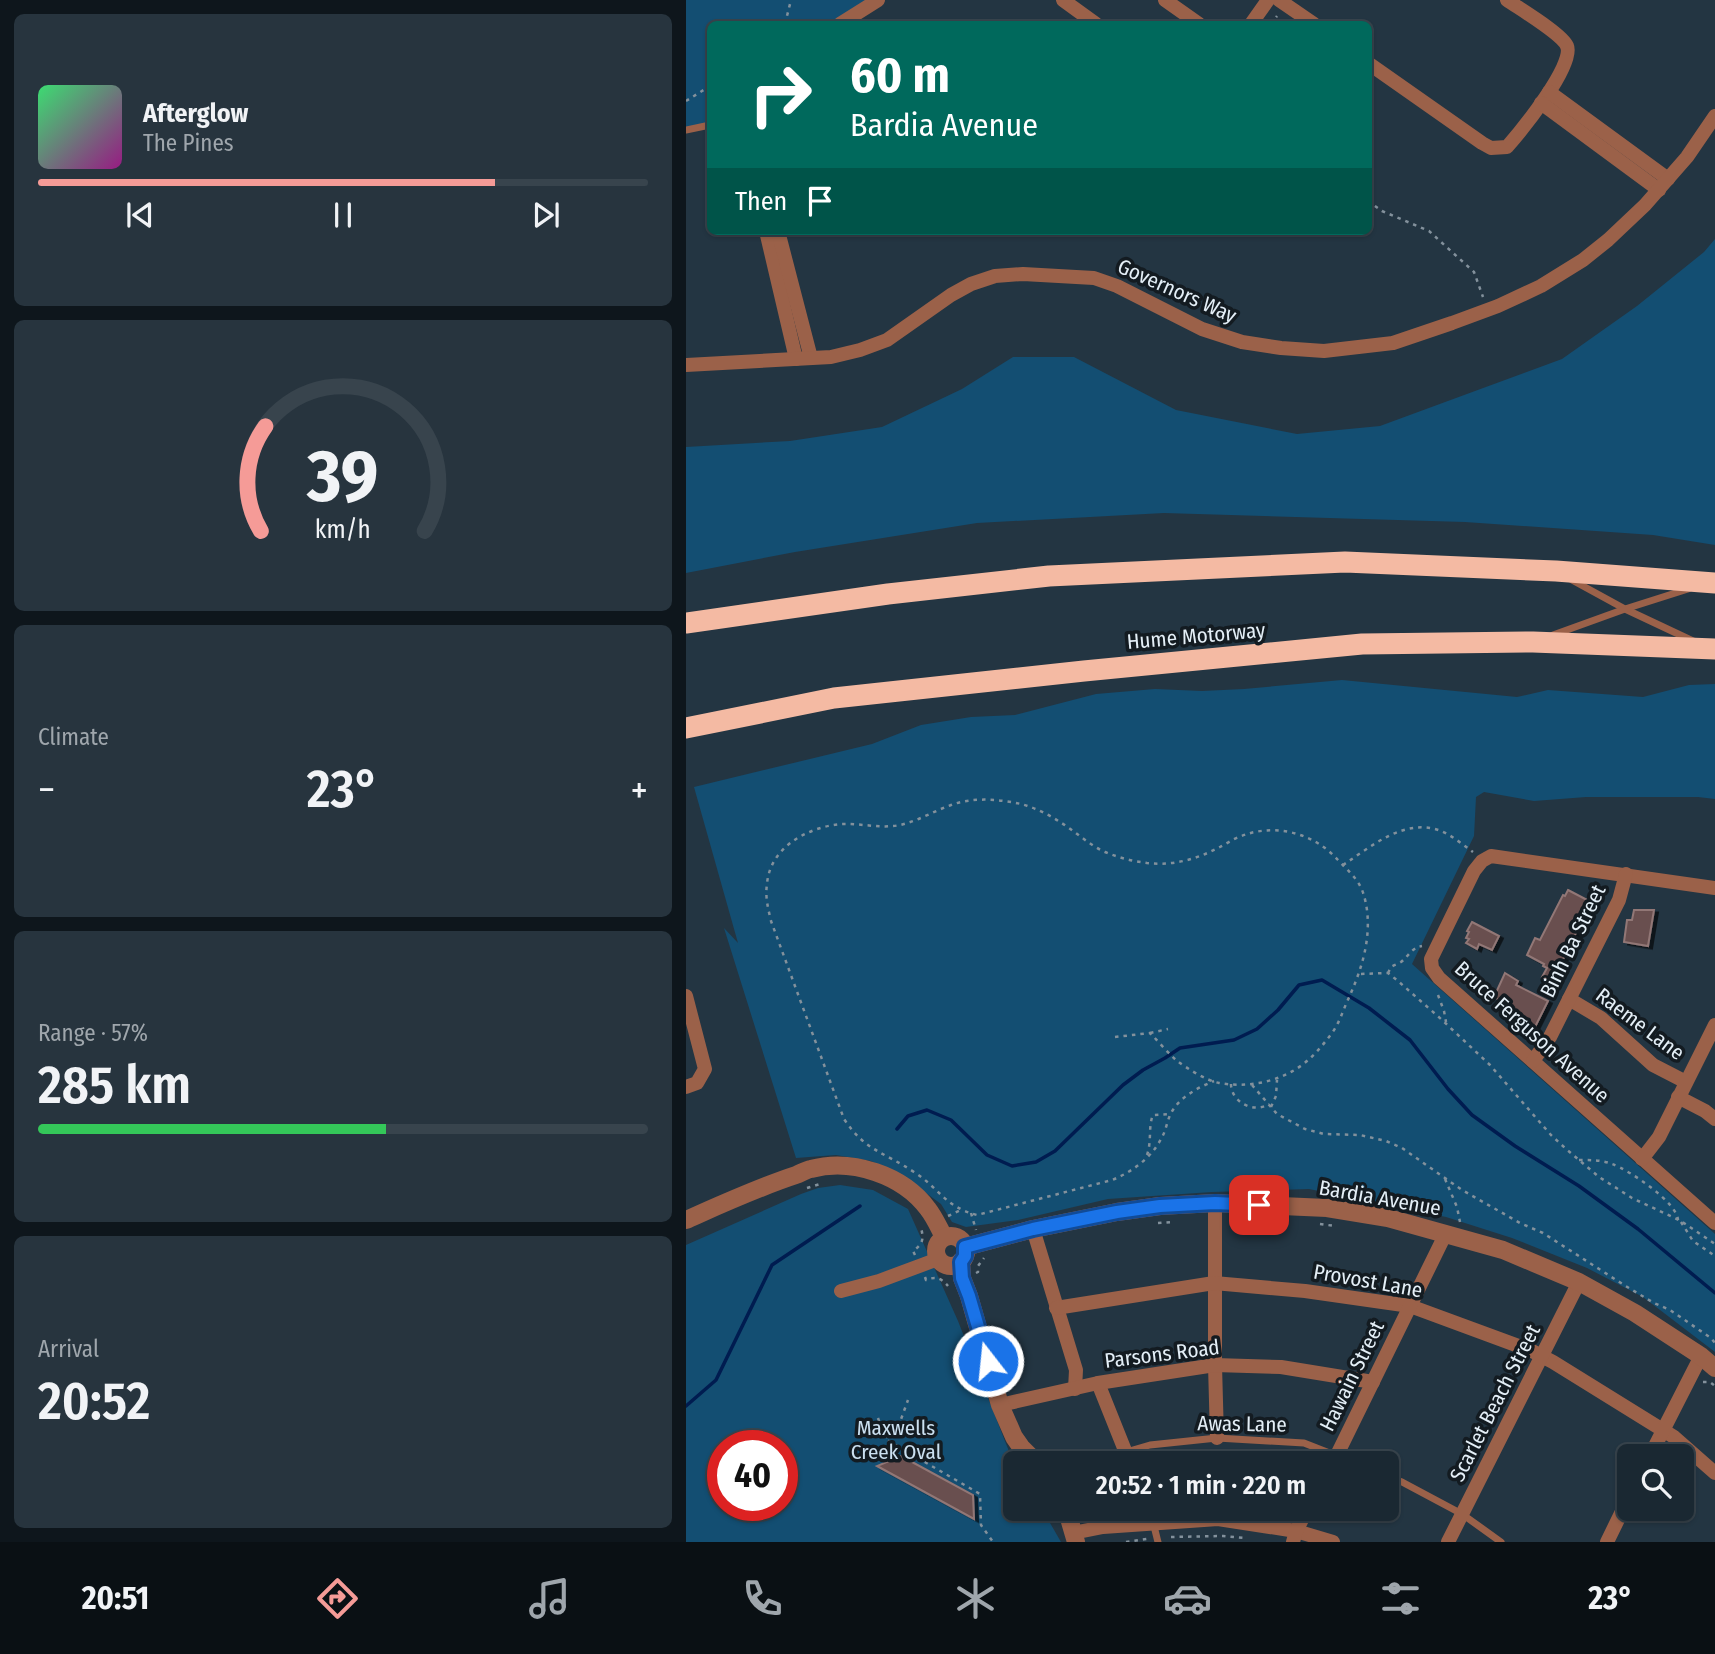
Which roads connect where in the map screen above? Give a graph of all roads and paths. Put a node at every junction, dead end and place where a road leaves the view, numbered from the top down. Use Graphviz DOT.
graph roads {
  1 [pos="791,0"];
  2 [pos="878,0"];
  3 [pos="1063,0"];
  4 [pos="1165,0"];
  5 [pos="1268,0"];
  6 [pos="1279,0"];
  7 [pos="1507,0"];
  8 [pos="786,21"];
  9 [pos="845,21"];
  10 [pos="1092,21"];
  11 [pos="1195,21"];
  12 [pos="1253,21"];
  13 [pos="1310,21"];
  14 [pos="1372,66"];
  15 [pos="707,88"];
  16 [pos="1545,97"];
  17 [pos="686,101"];
  18 [pos="1715,116"];
  19 [pos="707,126"];
  20 [pos="686,130"];
  21 [pos="1664,184"];
  22 [pos="1372,204"];
  23 [pos="767,235"];
  24 [pos="779,235"];
  25 [pos="1488,309"];
  26 [pos="804,359"];
  27 [pos="686,365"];
  28 [pos="1556,572"];
  29 [pos="1713,582"];
  30 [pos="1625,608"];
  31 [pos="686,623"];
  32 [pos="1533,642"];
  33 [pos="1711,649"];
  34 [pos="686,728"];
  35 [pos="1474,853"];
  36 [pos="1343,865"];
  37 [pos="1626,874"];
  38 [pos="1715,888"];
  39 [pos="1423,946"];
  40 [pos="1388,973"];
  41 [pos="1360,974"];
  42 [pos="686,996"];
  43 [pos="1569,999"];
  44 [pos="1715,1025"];
  45 [pos="1168,1028"];
  46 [pos="1150,1033"];
  47 [pos="1115,1037"];
  48 [pos="1533,1061"];
  49 [pos="1276,1078"];
  50 [pos="1214,1081"];
  51 [pos="1231,1083"];
  52 [pos="1686,1083"];
  53 [pos="1251,1084"];
  54 [pos="686,1087"];
  55 [pos="1678,1097"];
  56 [pos="1270,1105"];
  57 [pos="1171,1114"];
  58 [pos="1715,1119"];
  59 [pos="1146,1158"];
  60 [pos="1642,1159"];
  61 [pos="1579,1160"];
  62 [pos="1445,1178"];
  63 [pos="828,1182"];
  64 [pos="804,1188"];
  65 [pos="1215,1203"];
  66 [pos="686,1220"];
  67 [pos="917,1220"];
  68 [pos="1183,1221"];
  69 [pos="1679,1221"];
  70 [pos="1148,1223"];
  71 [pos="1315,1223"];
  72 [pos="1715,1223"];
  73 [pos="1341,1227"];
  74 [pos="1033,1229"];
  75 [pos="1453,1229"];
  76 [pos="944,1237"];
  77 [pos="1715,1244"];
  78 [pos="914,1251"];
  79 [pos="963,1254"];
  80 [pos="1715,1255"];
  81 [pos="984,1258"];
  82 [pos="938,1259"];
  83 [pos="978,1272"];
  84 [pos="1579,1282"];
  85 [pos="1214,1283"];
  86 [pos="841,1291"];
  87 [pos="1410,1306"];
  88 [pos="1056,1308"];
  89 [pos="1715,1343"];
  90 [pos="1543,1357"];
  91 [pos="1708,1362"];
  92 [pos="1214,1366"];
  93 [pos="1373,1382"];
  94 [pos="1098,1383"];
  95 [pos="1075,1389"];
  96 [pos="908,1400"];
  97 [pos="1000,1405"];
  98 [pos="878,1418"];
  99 [pos="1664,1430"];
  100 [pos="1217,1438"];
  101 [pos="885,1439"];
  102 [pos="1656,1444"];
  103 [pos="1025,1451"];
  104 [pos="1126,1451"];
  105 [pos="1139,1451"];
  106 [pos="1320,1451"];
  107 [pos="1339,1451"];
  108 [pos="1715,1473"];
  109 [pos="1399,1481"];
  110 [pos="1462,1514"];
  111 [pos="1069,1521"];
  112 [pos="1129,1521"];
  113 [pos="1152,1521"];
  114 [pos="1226,1521"];
  115 [pos="1302,1521"];
  116 [pos="1617,1521"];
  117 [pos="1294,1537"];
  118 [pos="1074,1538"];
  119 [pos="1251,1538"];
  120 [pos="1158,1540"];
  121 [pos="993,1542"];
  122 [pos="1126,1542"];
  123 [pos="1333,1542"];
  124 [pos="1448,1542"];
  125 [pos="1500,1542"];
  126 [pos="1607,1542"];
  1 -- 8 [label="path"];
  2 -- 9 [label="street"];
  3 -- 10 [label="street"];
  4 -- 11 [label="street"];
  5 -- 12 [label="street"];
  6 -- 13 [label="street"];
  7 -- 16 [label="street"];
  14 -- 16 [label="street"];
  15 -- 17 [label="path"];
  16 -- 21 [label="street"];
  18 -- 21 [label="street, Governors Way"];
  19 -- 20 [label="lane"];
  21 -- 25 [label="street, Governors Way"];
  22 -- 25 [label="path"];
  23 -- 26 [label="street"];
  24 -- 26 [label="street"];
  25 -- 26 [label="street, Governors Way"];
  26 -- 27 [label="street, Governors Way"];
  28 -- 29 [label="highway"];
  28 -- 30 [label="lane"];
  28 -- 31 [label="highway"];
  29 -- 30 [label="lane"];
  30 -- 32 [label="lane"];
  30 -- 33 [label="lane"];
  32 -- 33 [label="highway, Hume Motorway"];
  32 -- 34 [label="highway, Hume Motorway"];
  35 -- 36 [label="path"];
  36 -- 41 [label="path"];
  36 -- 59 [label="path"];
  37 -- 38 [label="street, Bruce Ferguson Avenue"];
  37 -- 43 [label="street, Binh Ba Street"];
  37 -- 48 [label="street, Bruce Ferguson Avenue"];
  39 -- 40 [label="path"];
  40 -- 41 [label="path"];
  40 -- 61 [label="path"];
  41 -- 49 [label="path"];
  42 -- 54 [label="street"];
  43 -- 48 [label="street, Binh Ba Street"];
  43 -- 52 [label="street, Raeme Lane"];
  44 -- 52 [label="street"];
  45 -- 46 [label="path"];
  46 -- 47 [label="path"];
  46 -- 50 [label="path"];
  48 -- 60 [label="street, Bruce Ferguson Avenue"];
  49 -- 53 [label="path"];
  49 -- 56 [label="path"];
  50 -- 51 [label="path"];
  50 -- 57 [label="path"];
  51 -- 53 [label="path"];
  51 -- 56 [label="path"];
  52 -- 55 [label="street"];
  53 -- 56 [label="path"];
  55 -- 58 [label="street"];
  55 -- 60 [label="street"];
  56 -- 62 [label="path"];
  57 -- 59 [label="path"];
  57 -- 59 [label="path"];
  60 -- 72 [label="street, Bruce Ferguson Avenue"];
  61 -- 69 [label="path"];
  61 -- 69 [label="path"];
  62 -- 75 [label="path"];
  62 -- 89 [label="path"];
  63 -- 64 [label="path"];
  65 -- 74 [label="street, Bardia Avenue"];
  65 -- 75 [label="street, Bardia Avenue"];
  65 -- 85 [label="street"];
  66 -- 76 [label="street"];
  67 -- 78 [label="path"];
  68 -- 70 [label="path"];
  69 -- 77 [label="path"];
  69 -- 80 [label="path"];
  71 -- 73 [label="path"];
  74 -- 79 [label="street, Bardia Avenue"];
  74 -- 88 [label="street"];
  75 -- 84 [label="street, Bardia Avenue"];
  75 -- 87 [label="street, Hawain Street"];
  76 -- 79 [label="street"];
  76 -- 82 [label="street"];
  79 -- 82 [label="street"];
  79 -- 97 [label="street"];
  81 -- 83 [label="path"];
  82 -- 86 [label="street"];
  84 -- 90 [label="street, Scarlet Beach Street"];
  84 -- 91 [label="street, Bardia Avenue"];
  85 -- 87 [label="street, Provost Lane"];
  85 -- 88 [label="street, Provost Lane"];
  85 -- 92 [label="street"];
  87 -- 90 [label="street, Provost Lane"];
  87 -- 93 [label="street, Hawain Street"];
  88 -- 95 [label="street"];
  90 -- 99 [label="street, Provost Lane"];
  90 -- 110 [label="street, Scarlet Beach Street"];
  91 -- 99 [label="street"];
  92 -- 93 [label="street, Parsons Road"];
  92 -- 94 [label="street, Parsons Road"];
  92 -- 100 [label="street"];
  93 -- 107 [label="street, Hawain Street"];
  94 -- 95 [label="street, Parsons Road"];
  94 -- 104 [label="street"];
  95 -- 97 [label="street, Parsons Road"];
  96 -- 101 [label="path"];
  97 -- 103 [label="street"];
  98 -- 101 [label="path"];
  99 -- 102 [label="street"];
  99 -- 108 [label="street, Provost Lane"];
  100 -- 105 [label="lane, Awas Lane"];
  100 -- 106 [label="lane, Awas Lane"];
  101 -- 121 [label="path"];
  109 -- 110 [label="lane"];
  110 -- 124 [label="street, Scarlet Beach Street"];
  110 -- 125 [label="lane"];
  111 -- 118 [label="street"];
  112 -- 118 [label="street"];
  113 -- 120 [label="lane"];
  114 -- 117 [label="street"];
  115 -- 117 [label="street"];
  116 -- 126 [label="street"];
  117 -- 123 [label="street"];
  119 -- 120 [label="path"];
  120 -- 122 [label="path"];
}
